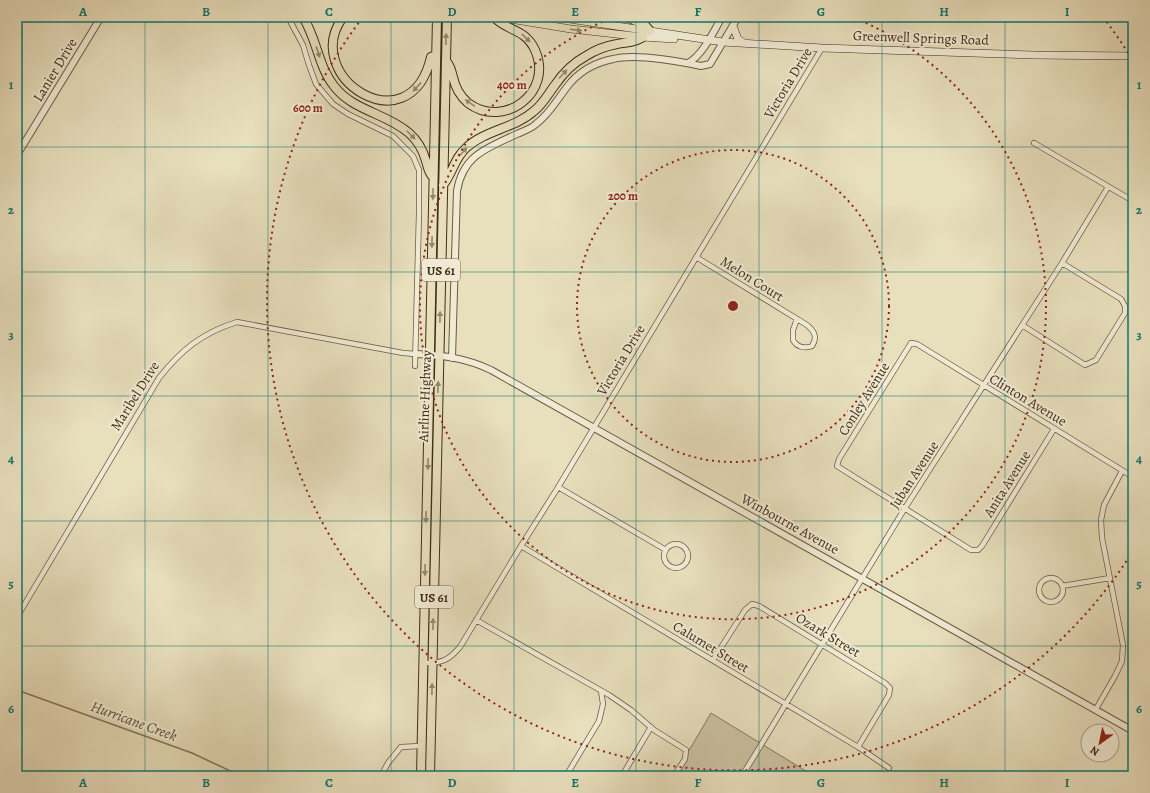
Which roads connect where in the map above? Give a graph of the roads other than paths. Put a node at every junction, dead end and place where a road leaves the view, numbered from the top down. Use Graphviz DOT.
graph roads {
  1 [pos="101,17"];
  2 [pos="286,17"];
  3 [pos="303,17"];
  4 [pos="343,17"];
  5 [pos="437,17"];
  6 [pos="447,17"];
  7 [pos="495,17"];
  8 [pos="556,17"];
  9 [pos="627,17"];
  10 [pos="722,17"];
  11 [pos="738,17"];
  12 [pos="733,26"];
  13 [pos="650,31"];
  14 [pos="643,37"];
  15 [pos="708,40"];
  16 [pos="723,42"];
  17 [pos="744,43"];
  18 [pos="822,48"];
  19 [pos="436,55"];
  20 [pos="1133,56"];
  21 [pos="446,60"];
  22 [pos="688,63"];
  23 [pos="1034,143"];
  24 [pos="17,155"];
  25 [pos="433,178"];
  26 [pos="443,185"];
  27 [pos="1108,186"];
  28 [pos="1133,201"];
  29 [pos="696,257"];
  30 [pos="1062,263"];
  31 [pos="797,319"];
  32 [pos="1022,325"];
  33 [pos="911,343"];
  34 [pos="415,354"];
  35 [pos="429,355"];
  36 [pos="439,356"];
  37 [pos="452,358"];
  38 [pos="415,366"];
  39 [pos="984,387"];
  40 [pos="594,428"];
  41 [pos="1054,429"];
  42 [pos="1122,471"];
  43 [pos="1133,477"];
  44 [pos="558,487"];
  45 [pos="427,503"];
  46 [pos="436,503"];
  47 [pos="905,508"];
  48 [pos="521,546"];
  49 [pos="666,550"];
  50 [pos="863,578"];
  51 [pos="1110,578"];
  52 [pos="1062,586"];
  53 [pos="17,617"];
  54 [pos="476,620"];
  55 [pos="822,643"];
  56 [pos="713,660"];
  57 [pos="423,663"];
  58 [pos="432,663"];
  59 [pos="601,691"];
  60 [pos="785,705"];
  61 [pos="1096,709"];
  62 [pos="651,727"];
  63 [pos="1133,731"];
  64 [pos="421,746"];
  65 [pos="858,747"];
  66 [pos="430,749"];
  67 [pos="889,768"];
  68 [pos="381,776"];
  69 [pos="421,776"];
  70 [pos="430,776"];
  71 [pos="566,776"];
  72 [pos="622,776"];
  73 [pos="674,776"];
  74 [pos="742,776"];
  1 -- 24 [label="street, Lanier Drive"];
  2 -- 34 [label="street, Airline Highway"];
  3 -- 25 [label="highway, one-way"];
  19 -- 4 [label="highway, one-way"];
  5 -- 19 [label="highway, Airline Highway / US 61"];
  21 -- 6 [label="highway, Airline Highway / US 61, one-way"];
  7 -- 14 [label="main road, Greenwell Springs Road, one-way"];
  7 -- 21 [label="highway, one-way"];
  8 -- 13 [label="main road, Greenwell Springs Road"];
  9 -- 13 [label="highway"];
  10 -- 15 [label="street"];
  11 -- 12 [label="street"];
  12 -- 16 [label="street"];
  12 -- 17 [label="main road"];
  13 -- 15 [label="main road, Greenwell Springs Road"];
  14 -- 15 [label="main road, Greenwell Springs Road"];
  26 -- 14 [label="highway, one-way"];
  15 -- 16 [label="main road, Greenwell Springs Road"];
  15 -- 22 [label="street"];
  16 -- 17 [label="main road, Greenwell Springs Road"];
  16 -- 22 [label="street"];
  17 -- 18 [label="main road, Greenwell Springs Road"];
  18 -- 20 [label="main road, Greenwell Springs Road"];
  18 -- 29 [label="street, Victoria Drive"];
  19 -- 25 [label="highway, Airline Highway / US 61"];
  21 -- 26 [label="highway, Airline Highway / US 61"];
  22 -- 37 [label="street"];
  23 -- 27 [label="street"];
  25 -- 35 [label="highway, Airline Highway / US 61, one-way"];
  36 -- 26 [label="highway, Airline Highway / US 61, one-way"];
  27 -- 28 [label="street"];
  27 -- 30 [label="street, Juban Avenue"];
  29 -- 31 [label="street, Melon Court"];
  29 -- 40 [label="street, Victoria Drive"];
  30 -- 32 [label="street, Juban Avenue"];
  30 -- 32 [label="street"];
  31 -- 31 [label="street, Melon Court"];
  32 -- 39 [label="street, Juban Avenue"];
  33 -- 39 [label="street, Clinton Avenue"];
  33 -- 47 [label="street, Conley Avenue"];
  34 -- 35 [label="street, Maribel Drive"];
  34 -- 38 [label="street, Airline Highway"];
  34 -- 53 [label="street, Maribel Drive"];
  35 -- 36 [label="street, Winbourne Avenue"];
  35 -- 45 [label="highway, Airline Highway / US 61, one-way"];
  36 -- 37 [label="street, Winbourne Avenue"];
  46 -- 36 [label="highway, Airline Highway / US 61, one-way"];
  37 -- 40 [label="street, Winbourne Avenue"];
  39 -- 41 [label="street, Clinton Avenue"];
  39 -- 47 [label="street, Juban Avenue"];
  40 -- 44 [label="street, Victoria Drive"];
  40 -- 50 [label="street, Winbourne Avenue"];
  41 -- 42 [label="street, Clinton Avenue"];
  41 -- 47 [label="street, Anita Avenue"];
  42 -- 43 [label="street, Clinton Avenue"];
  42 -- 51 [label="street"];
  44 -- 48 [label="street, Victoria Drive"];
  44 -- 49 [label="street"];
  45 -- 46 [label="highway"];
  45 -- 57 [label="highway, Airline Highway / US 61, one-way"];
  58 -- 46 [label="highway, Airline Highway / US 61, one-way"];
  47 -- 50 [label="street, Juban Avenue"];
  48 -- 54 [label="street, Victoria Drive"];
  48 -- 56 [label="street, Calumet Street"];
  49 -- 49 [label="street"];
  50 -- 55 [label="street, Juban Avenue"];
  50 -- 61 [label="street, Winbourne Avenue"];
  51 -- 52 [label="street"];
  51 -- 61 [label="street"];
  52 -- 52 [label="street"];
  54 -- 58 [label="street, Victoria Drive"];
  54 -- 59 [label="street"];
  55 -- 56 [label="street, Ozark Street"];
  55 -- 60 [label="street, Juban Avenue"];
  55 -- 65 [label="street, Ozark Street"];
  56 -- 60 [label="street, Calumet Street"];
  57 -- 58 [label="street, Victoria Drive"];
  57 -- 64 [label="highway, Airline Highway / US 61"];
  66 -- 58 [label="highway, Airline Highway / US 61, one-way"];
  59 -- 62 [label="street"];
  59 -- 71 [label="street"];
  60 -- 65 [label="street, Calumet Street"];
  60 -- 74 [label="street, Juban Avenue"];
  61 -- 63 [label="street, Winbourne Avenue"];
  62 -- 72 [label="street"];
  62 -- 73 [label="street"];
  64 -- 66 [label="highway"];
  64 -- 68 [label="street"];
  64 -- 69 [label="highway, Airline Highway / US 61"];
  65 -- 67 [label="street, Calumet Street"];
  66 -- 70 [label="highway, Airline Highway / US 61"];
}
